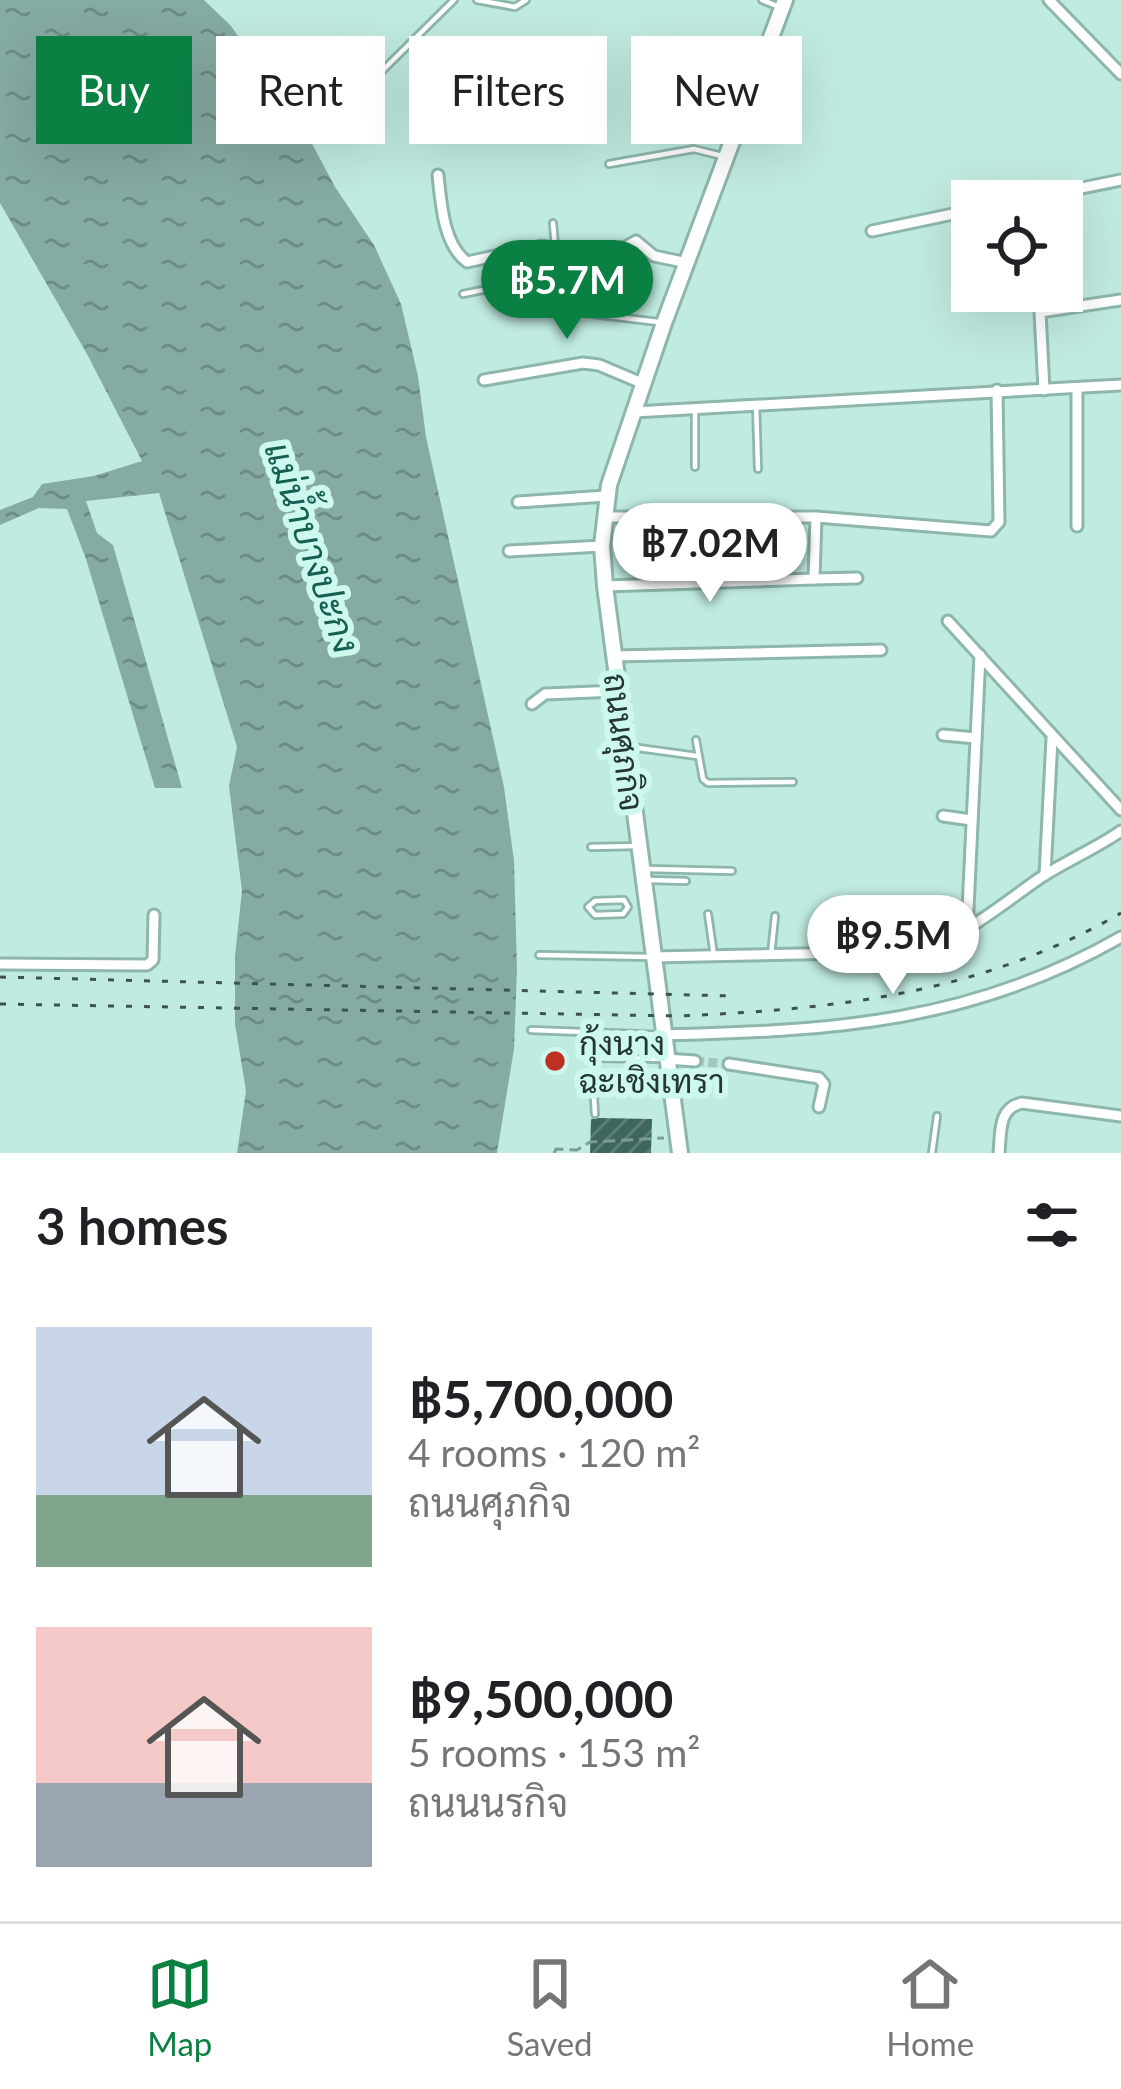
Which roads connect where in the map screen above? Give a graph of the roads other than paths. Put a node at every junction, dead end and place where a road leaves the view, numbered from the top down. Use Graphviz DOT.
graph roads {
  1 [pos="454,0"];
  2 [pos="476,0"];
  3 [pos="526,0"];
  4 [pos="762,0"];
  5 [pos="1049,0"];
  6 [pos="783,4"];
  7 [pos="385,68"];
  8 [pos="1121,74"];
  9 [pos="728,158"];
  10 [pos="609,164"];
  11 [pos="438,176"];
  12 [pos="1121,180"];
  13 [pos="1083,188"];
  14 [pos="951,214"];
  15 [pos="553,223"];
  16 [pos="872,231"];
  17 [pos="555,246"];
  18 [pos="688,262"];
  19 [pos="463,294"];
  20 [pos="1121,300"];
  21 [pos="664,323"];
  22 [pos="484,380"];
  23 [pos="644,384"];
  24 [pos="1121,385"];
  25 [pos="1077,388"];
  26 [pos="997,389"];
  27 [pos="1044,390"];
  28 [pos="756,404"];
  29 [pos="695,408"];
  30 [pos="634,412"];
  31 [pos="695,466"];
  32 [pos="758,469"];
  33 [pos="607,496"];
  34 [pos="518,502"];
  35 [pos="604,517"];
  36 [pos="816,517"];
  37 [pos="1077,526"];
  38 [pos="602,546"];
  39 [pos="509,551"];
  40 [pos="856,578"];
  41 [pos="814,579"];
  42 [pos="605,586"];
  43 [pos="948,621"];
  44 [pos="881,650"];
  45 [pos="980,655"];
  46 [pos="614,656"];
  47 [pos="618,691"];
  48 [pos="532,704"];
  49 [pos="943,735"];
  50 [pos="1052,738"];
  51 [pos="976,739"];
  52 [pos="695,740"];
  53 [pos="625,746"];
  54 [pos="698,756"];
  55 [pos="793,782"];
  56 [pos="1121,810"];
  57 [pos="943,816"];
  58 [pos="972,820"];
  59 [pos="1121,831"];
  60 [pos="638,846"];
  61 [pos="591,847"];
  62 [pos="732,871"];
  63 [pos="641,874"];
  64 [pos="1045,875"];
  65 [pos="686,881"];
  66 [pos="628,907"];
  67 [pos="646,908"];
  68 [pos="709,914"];
  69 [pos="154,915"];
  70 [pos="775,916"];
  71 [pos="968,930"];
  72 [pos="1121,937"];
  73 [pos="538,955"];
  74 [pos="771,955"];
  75 [pos="714,956"];
  76 [pos="652,957"];
  77 [pos="0,964"];
  78 [pos="530,1030"];
  79 [pos="590,1032"];
  80 [pos="663,1035"];
  81 [pos="592,1058"];
  82 [pos="666,1059"];
  83 [pos="695,1061"];
  84 [pos="729,1064"];
  85 [pos="819,1107"];
  86 [pos="595,1114"];
  87 [pos="938,1116"];
  88 [pos="1121,1116"];
  89 [pos="679,1145"];
  90 [pos="932,1153"];
  91 [pos="999,1153"];
  1 -- 7 [label="lane"];
  2 -- 3 [label="lane"];
  4 -- 6 [label="lane"];
  5 -- 8 [label="street"];
  6 -- 9 [label="main road, ถนนศุภกิจ"];
  9 -- 10 [label="lane"];
  9 -- 18 [label="main road, ถนนศุภกิจ"];
  11 -- 17 [label="street"];
  12 -- 13 [label="street"];
  14 -- 16 [label="street"];
  15 -- 17 [label="lane"];
  17 -- 18 [label="street"];
  18 -- 21 [label="main road, ถนนศุภกิจ"];
  19 -- 21 [label="lane"];
  20 -- 27 [label="street"];
  21 -- 23 [label="main road, ถนนศุภกิจ"];
  22 -- 23 [label="street"];
  23 -- 30 [label="main road, ถนนศุภกิจ"];
  24 -- 25 [label="street"];
  25 -- 27 [label="street"];
  25 -- 37 [label="street"];
  26 -- 27 [label="street"];
  26 -- 28 [label="street"];
  26 -- 36 [label="street"];
  28 -- 29 [label="street"];
  28 -- 32 [label="lane"];
  29 -- 30 [label="street"];
  29 -- 31 [label="lane"];
  30 -- 33 [label="main road, ถนนศุภกิจ"];
  33 -- 34 [label="street"];
  33 -- 35 [label="main road, ถนนศุภกิจ"];
  35 -- 36 [label="street"];
  35 -- 38 [label="main road, ถนนศุภกิจ"];
  36 -- 41 [label="street"];
  38 -- 39 [label="street"];
  38 -- 42 [label="main road, ถนนศุภกิจ"];
  40 -- 41 [label="street"];
  41 -- 42 [label="street"];
  42 -- 46 [label="main road, ถนนศุภกิจ"];
  43 -- 45 [label="street"];
  44 -- 46 [label="street"];
  45 -- 50 [label="street"];
  45 -- 51 [label="street"];
  46 -- 47 [label="main road, ถนนศุภกิจ"];
  47 -- 48 [label="street"];
  47 -- 53 [label="main road, ถนนศุภกิจ"];
  49 -- 51 [label="street"];
  50 -- 56 [label="street"];
  50 -- 64 [label="street"];
  51 -- 58 [label="street"];
  52 -- 54 [label="lane"];
  53 -- 54 [label="lane"];
  53 -- 60 [label="main road, ถนนศุภกิจ"];
  54 -- 55 [label="lane"];
  57 -- 58 [label="street"];
  58 -- 71 [label="street"];
  59 -- 64 [label="street"];
  60 -- 61 [label="lane"];
  60 -- 63 [label="main road, ถนนศุภกิจ"];
  62 -- 63 [label="lane"];
  63 -- 65 [label="lane"];
  63 -- 67 [label="main road, ถนนศุภกิจ"];
  64 -- 71 [label="street"];
  66 -- 66 [label="lane"];
  66 -- 67 [label="lane"];
  67 -- 76 [label="main road, ถนนศุภกิจ"];
  68 -- 75 [label="lane"];
  69 -- 77 [label="street"];
  70 -- 74 [label="lane"];
  71 -- 74 [label="street"];
  72 -- 80 [label="street"];
  73 -- 76 [label="lane"];
  74 -- 75 [label="street"];
  75 -- 76 [label="street"];
  76 -- 80 [label="main road, ถนนศุภกิจ"];
  78 -- 79 [label="lane"];
  79 -- 80 [label="lane"];
  79 -- 81 [label="lane"];
  80 -- 82 [label="main road, ถนนศุภกิจ"];
  81 -- 82 [label="lane"];
  81 -- 86 [label="lane"];
  82 -- 83 [label="street"];
  82 -- 89 [label="main road, ถนนศุภกิจ"];
  84 -- 85 [label="street"];
  87 -- 90 [label="lane"];
  88 -- 91 [label="street"];
}
